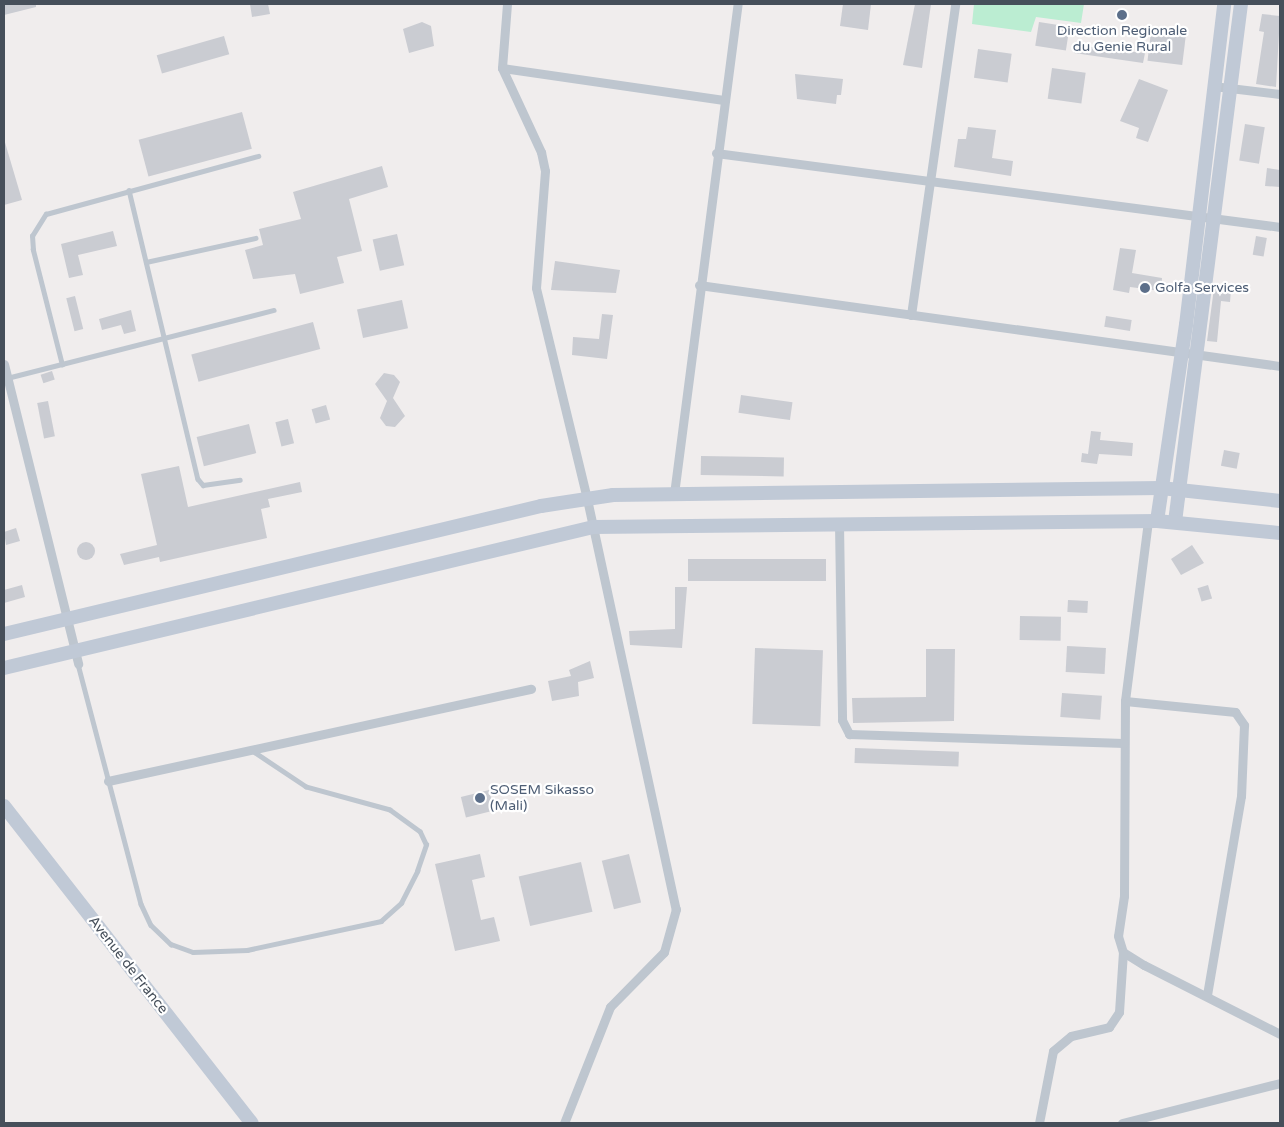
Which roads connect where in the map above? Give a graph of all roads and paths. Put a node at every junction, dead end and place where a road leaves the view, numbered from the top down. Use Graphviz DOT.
graph roads {
  1 [pos="507,4"];
  2 [pos="738,4"];
  3 [pos="955,4"];
  4 [pos="1224,4"];
  5 [pos="1242,4"];
  6 [pos="502,68"];
  7 [pos="1213,86"];
  8 [pos="1231,88"];
  9 [pos="1280,94"];
  10 [pos="724,100"];
  11 [pos="716,153"];
  12 [pos="258,156"];
  13 [pos="929,182"];
  14 [pos="129,190"];
  15 [pos="1198,216"];
  16 [pos="1214,218"];
  17 [pos="1280,227"];
  18 [pos="254,238"];
  19 [pos="146,262"];
  20 [pos="700,285"];
  21 [pos="273,310"];
  22 [pos="911,315"];
  23 [pos="164,338"];
  24 [pos="1189,354"];
  25 [pos="4,364"];
  26 [pos="62,365"];
  27 [pos="1280,366"];
  28 [pos="7,378"];
  29 [pos="240,480"];
  30 [pos="1161,488"];
  31 [pos="1178,488"];
  32 [pos="674,494"];
  33 [pos="587,499"];
  34 [pos="1280,501"];
  35 [pos="1152,521"];
  36 [pos="1175,522"];
  37 [pos="839,524"];
  38 [pos="593,526"];
  39 [pos="1280,533"];
  40 [pos="67,619"];
  41 [pos="4,634"];
  42 [pos="77,658"];
  43 [pos="4,668"];
  44 [pos="531,689"];
  45 [pos="1125,701"];
  46 [pos="1124,743"];
  47 [pos="251,750"];
  48 [pos="108,781"];
  49 [pos="4,806"];
  50 [pos="1123,952"];
  51 [pos="1207,994"];
  52 [pos="1280,1034"];
  53 [pos="1280,1083"];
  54 [pos="252,1123"];
  55 [pos="564,1123"];
  56 [pos="1039,1123"];
  57 [pos="1122,1123"];
  1 -- 6 [label="street"];
  2 -- 10 [label="street"];
  3 -- 13 [label="street"];
  4 -- 7 [label="street"];
  5 -- 8 [label="street"];
  6 -- 10 [label="street"];
  6 -- 33 [label="street"];
  7 -- 8 [label="street"];
  7 -- 15 [label="street"];
  8 -- 9 [label="street"];
  8 -- 16 [label="street"];
  10 -- 11 [label="street"];
  11 -- 13 [label="street"];
  11 -- 20 [label="street"];
  12 -- 14 [label="lane"];
  13 -- 15 [label="street"];
  13 -- 22 [label="street"];
  14 -- 19 [label="lane"];
  14 -- 26 [label="lane"];
  15 -- 16 [label="street"];
  15 -- 24 [label="street"];
  16 -- 17 [label="street"];
  16 -- 24 [label="street"];
  18 -- 19 [label="lane"];
  19 -- 23 [label="lane"];
  20 -- 22 [label="street"];
  20 -- 32 [label="street"];
  21 -- 23 [label="lane"];
  22 -- 24 [label="street"];
  23 -- 26 [label="lane"];
  23 -- 29 [label="lane"];
  24 -- 27 [label="street"];
  24 -- 30 [label="street"];
  24 -- 31 [label="street"];
  25 -- 28 [label="street"];
  26 -- 28 [label="lane"];
  28 -- 40 [label="street"];
  30 -- 31 [label="street"];
  30 -- 32 [label="street"];
  30 -- 35 [label="street"];
  31 -- 34 [label="street"];
  31 -- 36 [label="street"];
  32 -- 33 [label="street"];
  33 -- 38 [label="street"];
  33 -- 40 [label="street"];
  35 -- 36 [label="street"];
  35 -- 37 [label="street"];
  35 -- 45 [label="street"];
  36 -- 39 [label="street"];
  37 -- 38 [label="street"];
  37 -- 46 [label="street"];
  38 -- 42 [label="street"];
  38 -- 55 [label="street"];
  40 -- 41 [label="street"];
  40 -- 42 [label="street"];
  42 -- 43 [label="street"];
  42 -- 48 [label="lane"];
  44 -- 47 [label="street"];
  45 -- 46 [label="street"];
  45 -- 51 [label="street"];
  46 -- 50 [label="street"];
  47 -- 48 [label="street"];
  47 -- 48 [label="lane"];
  49 -- 54 [label="street, Avenue de France"];
  50 -- 51 [label="street"];
  50 -- 56 [label="street"];
  51 -- 52 [label="street"];
  53 -- 57 [label="street"];
}
